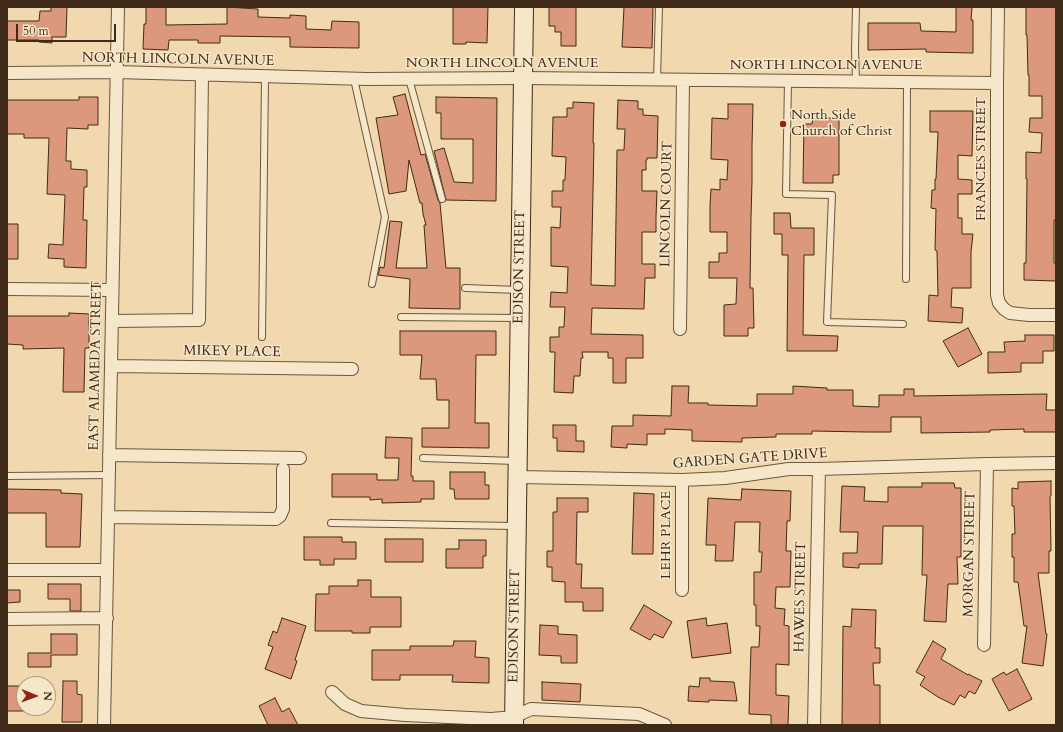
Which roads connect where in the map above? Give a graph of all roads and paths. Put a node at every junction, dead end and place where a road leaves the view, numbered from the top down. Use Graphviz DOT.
graph roads {
  1 [pos="118,7"];
  2 [pos="524,7"];
  3 [pos="659,7"];
  4 [pos="856,7"];
  5 [pos="998,7"];
  6 [pos="116,72"];
  7 [pos="7,73"];
  8 [pos="202,75"];
  9 [pos="265,77"];
  10 [pos="522,78"];
  11 [pos="354,79"];
  12 [pos="409,79"];
  13 [pos="657,80"];
  14 [pos="683,80"];
  15 [pos="788,81"];
  16 [pos="856,82"];
  17 [pos="908,82"];
  18 [pos="997,83"];
  19 [pos="442,199"];
  20 [pos="906,279"];
  21 [pos="372,284"];
  22 [pos="465,288"];
  23 [pos="7,290"];
  24 [pos="112,290"];
  25 [pos="520,290"];
  26 [pos="1056,314"];
  27 [pos="402,317"];
  28 [pos="520,318"];
  29 [pos="112,321"];
  30 [pos="903,324"];
  31 [pos="680,329"];
  32 [pos="262,337"];
  33 [pos="111,366"];
  34 [pos="352,369"];
  35 [pos="109,455"];
  36 [pos="300,458"];
  37 [pos="423,458"];
  38 [pos="1056,463"];
  39 [pos="987,464"];
  40 [pos="283,469"];
  41 [pos="518,469"];
  42 [pos="819,469"];
  43 [pos="109,475"];
  44 [pos="7,476"];
  45 [pos="682,480"];
  46 [pos="108,517"];
  47 [pos="331,522"];
  48 [pos="517,526"];
  49 [pos="7,570"];
  50 [pos="108,570"];
  51 [pos="682,590"];
  52 [pos="107,618"];
  53 [pos="7,619"];
  54 [pos="984,645"];
  55 [pos="332,692"];
  56 [pos="514,721"];
  57 [pos="104,725"];
  58 [pos="665,725"];
  59 [pos="814,725"];
  1 -- 6 [label="street, EAST ALAMEDA STREET"];
  2 -- 10 [label="street, EDISON STREET"];
  3 -- 13 [label="lane"];
  4 -- 16 [label="lane"];
  5 -- 18 [label="street, FRANCES STREET"];
  6 -- 7 [label="street, NORTH LINCOLN AVENUE"];
  6 -- 8 [label="street, NORTH LINCOLN AVENUE"];
  6 -- 24 [label="street, EAST ALAMEDA STREET"];
  8 -- 9 [label="street, NORTH LINCOLN AVENUE"];
  8 -- 29 [label="street"];
  9 -- 11 [label="street, NORTH LINCOLN AVENUE"];
  9 -- 32 [label="lane"];
  10 -- 12 [label="street, NORTH LINCOLN AVENUE"];
  10 -- 13 [label="street, NORTH LINCOLN AVENUE"];
  10 -- 25 [label="street, EDISON STREET"];
  11 -- 12 [label="street, NORTH LINCOLN AVENUE"];
  11 -- 21 [label="lane"];
  12 -- 19 [label="lane"];
  13 -- 14 [label="street, NORTH LINCOLN AVENUE"];
  14 -- 15 [label="street, NORTH LINCOLN AVENUE"];
  14 -- 31 [label="street, LINCOLN COURT"];
  15 -- 16 [label="street, NORTH LINCOLN AVENUE"];
  15 -- 30 [label="lane"];
  16 -- 17 [label="street, NORTH LINCOLN AVENUE"];
  17 -- 18 [label="street, NORTH LINCOLN AVENUE"];
  17 -- 20 [label="lane"];
  18 -- 26 [label="street, FRANCES STREET"];
  22 -- 25 [label="lane"];
  23 -- 24 [label="street"];
  24 -- 29 [label="street, EAST ALAMEDA STREET"];
  25 -- 28 [label="street, EDISON STREET"];
  27 -- 28 [label="lane"];
  28 -- 41 [label="street, EDISON STREET"];
  29 -- 33 [label="street, EAST ALAMEDA STREET"];
  33 -- 34 [label="street, MIKEY PLACE"];
  33 -- 35 [label="street, EAST ALAMEDA STREET"];
  35 -- 36 [label="street"];
  35 -- 43 [label="street, EAST ALAMEDA STREET"];
  37 -- 41 [label="lane"];
  38 -- 39 [label="street, GARDEN GATE DRIVE"];
  39 -- 42 [label="street, GARDEN GATE DRIVE"];
  39 -- 54 [label="street, MORGAN STREET"];
  40 -- 46 [label="street"];
  41 -- 45 [label="street, GARDEN GATE DRIVE"];
  41 -- 48 [label="street, EDISON STREET"];
  42 -- 45 [label="street, GARDEN GATE DRIVE"];
  42 -- 59 [label="street, HAWES STREET"];
  43 -- 44 [label="lane"];
  43 -- 46 [label="street, EAST ALAMEDA STREET"];
  45 -- 51 [label="street, LEHR PLACE"];
  46 -- 50 [label="street, EAST ALAMEDA STREET"];
  47 -- 48 [label="lane"];
  48 -- 56 [label="street, EDISON STREET"];
  49 -- 50 [label="street"];
  50 -- 52 [label="street, EAST ALAMEDA STREET"];
  52 -- 53 [label="street"];
  52 -- 57 [label="street, EAST ALAMEDA STREET"];
  55 -- 56 [label="street"];
  56 -- 58 [label="street"];
}
